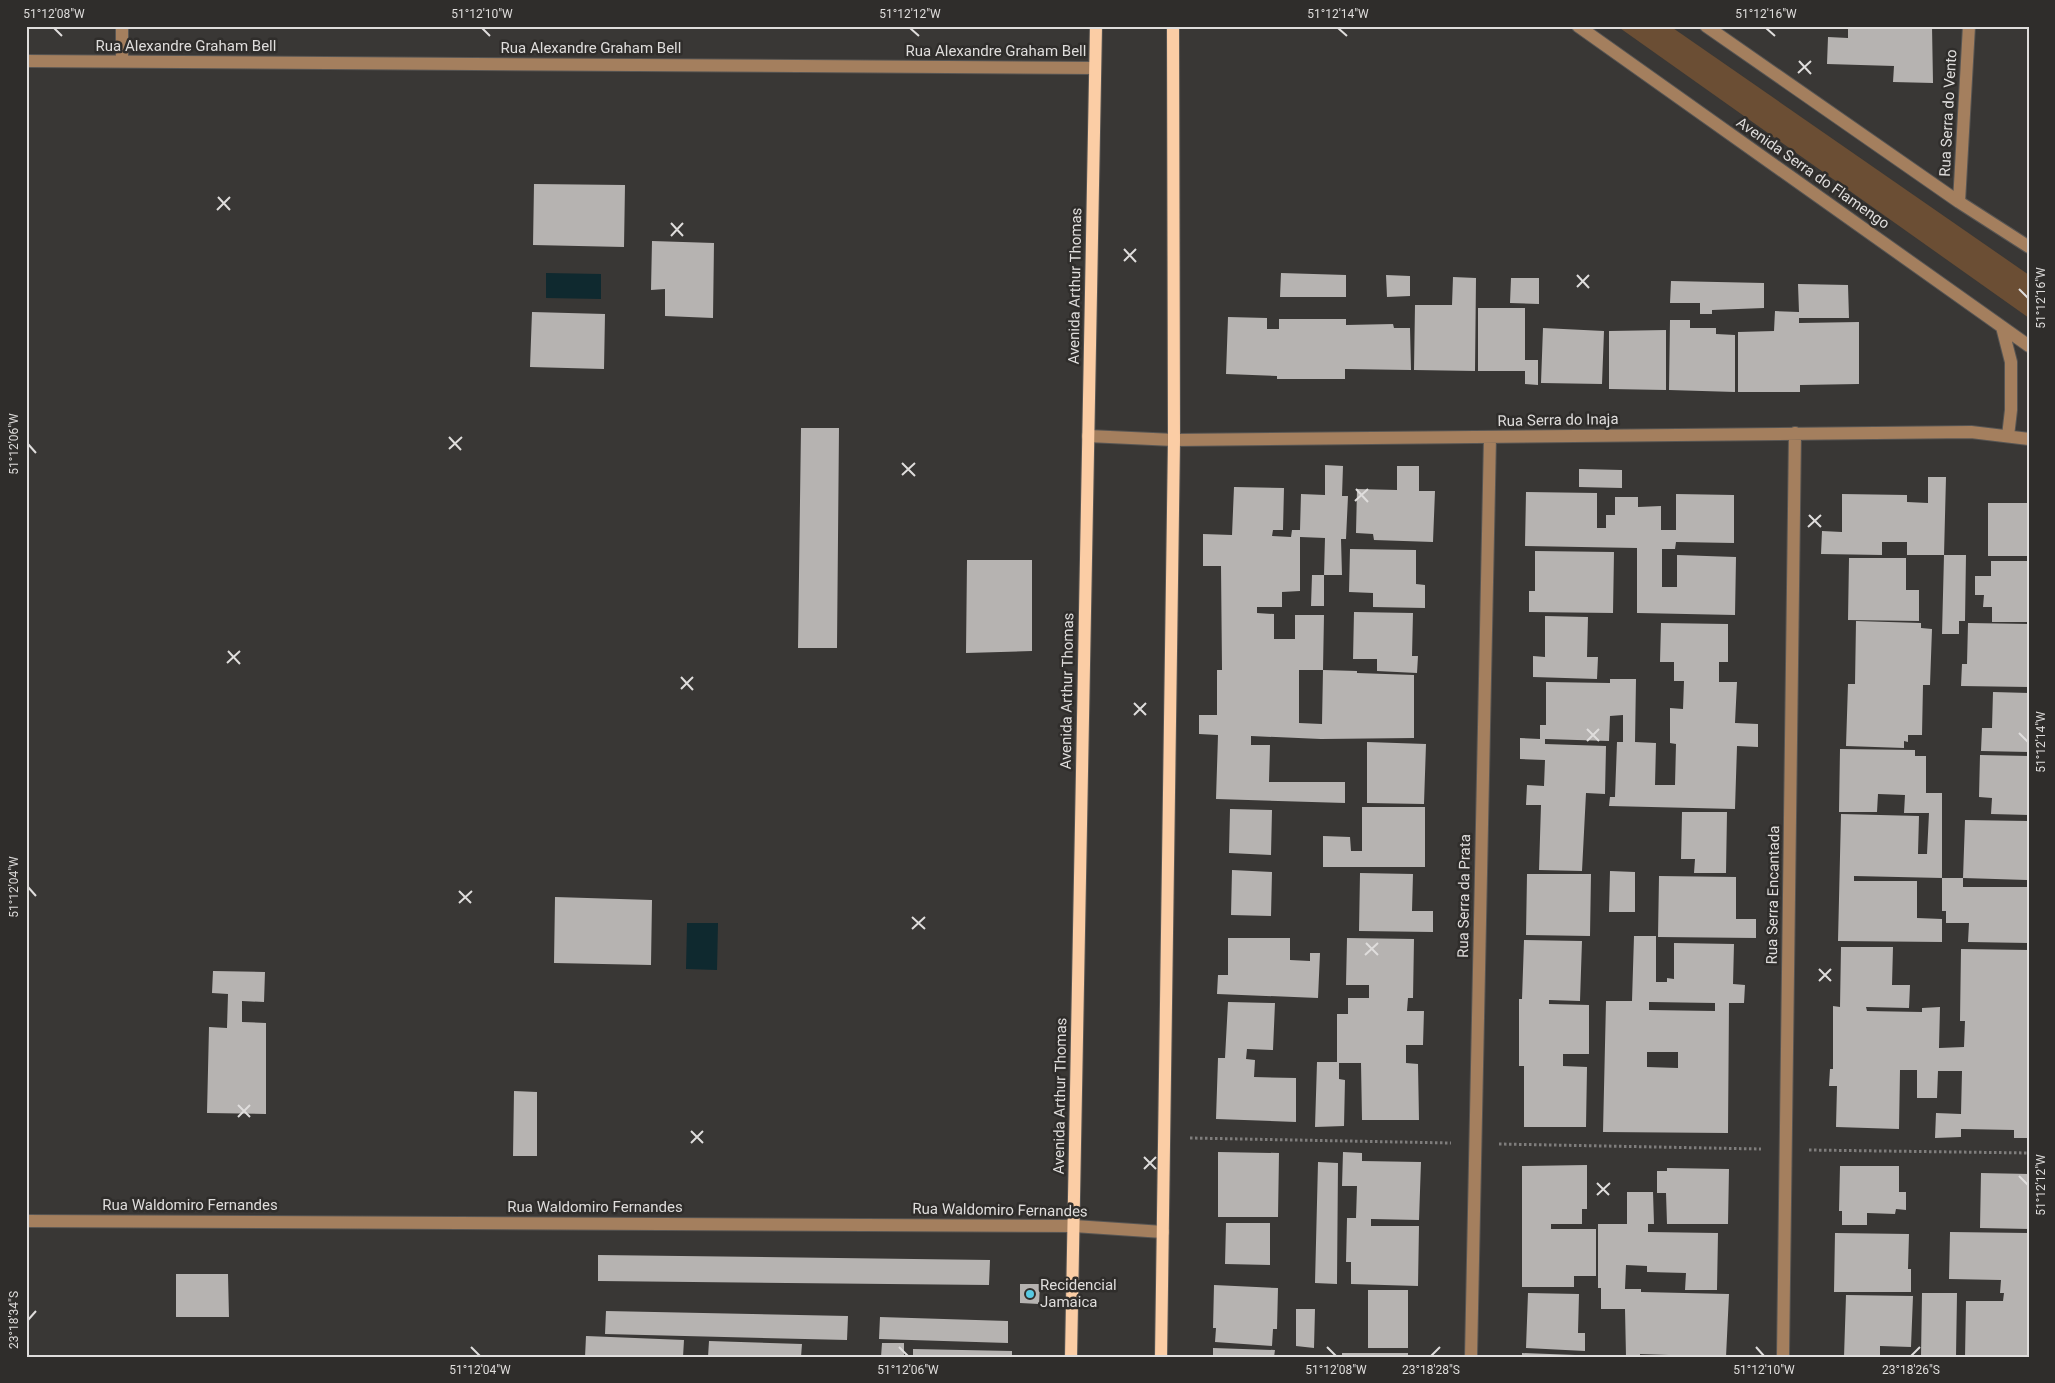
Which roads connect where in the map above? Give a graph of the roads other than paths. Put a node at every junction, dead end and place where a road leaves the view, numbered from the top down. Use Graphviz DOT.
graph roads {
  1 [pos="122,26"];
  2 [pos="1096,26"];
  3 [pos="1173,26"];
  4 [pos="1578,26"];
  5 [pos="1706,26"];
  6 [pos="1968,26"];
  7 [pos="26,61"];
  8 [pos="122,61"];
  9 [pos="1095,68"];
  10 [pos="1959,202"];
  11 [pos="2029,247"];
  12 [pos="2002,327"];
  13 [pos="2029,346"];
  14 [pos="1796,433"];
  15 [pos="1088,436"];
  16 [pos="2008,436"];
  17 [pos="1490,437"];
  18 [pos="2029,439"];
  19 [pos="1174,440"];
  20 [pos="26,1221"];
  21 [pos="1074,1226"];
  22 [pos="1163,1232"];
  23 [pos="1071,1357"];
  24 [pos="1161,1357"];
  25 [pos="1471,1357"];
  26 [pos="1783,1357"];
  1 -- 8 [label="street"];
  2 -- 9 [label="main road, Avenida Arthur Thomas"];
  3 -- 19 [label="main road"];
  4 -- 12 [label="street, Avenida Serra do Flamengo"];
  5 -- 10 [label="street"];
  6 -- 10 [label="street, Rua Serra do Vento"];
  7 -- 8 [label="street, Rua Alexandre Graham Bell"];
  8 -- 9 [label="street, Rua Alexandre Graham Bell"];
  9 -- 15 [label="main road, Avenida Arthur Thomas"];
  10 -- 11 [label="street"];
  12 -- 13 [label="street, Avenida Serra do Flamengo"];
  12 -- 16 [label="street"];
  14 -- 16 [label="street, Rua Serra do Inaja"];
  14 -- 17 [label="street, Rua Serra do Inaja"];
  14 -- 26 [label="street, Rua Serra Encantada"];
  15 -- 19 [label="street, Rua Serra do Inaja"];
  15 -- 21 [label="main road, Avenida Arthur Thomas"];
  16 -- 18 [label="street, Rua Serra do Inaja"];
  17 -- 19 [label="street, Rua Serra do Inaja"];
  17 -- 25 [label="street, Rua Serra da Prata"];
  19 -- 22 [label="main road"];
  20 -- 21 [label="street, Rua Waldomiro Fernandes"];
  21 -- 22 [label="street, Rua Waldomiro Fernandes"];
  21 -- 23 [label="main road, Avenida Arthur Thomas"];
  22 -- 24 [label="main road"];
}
